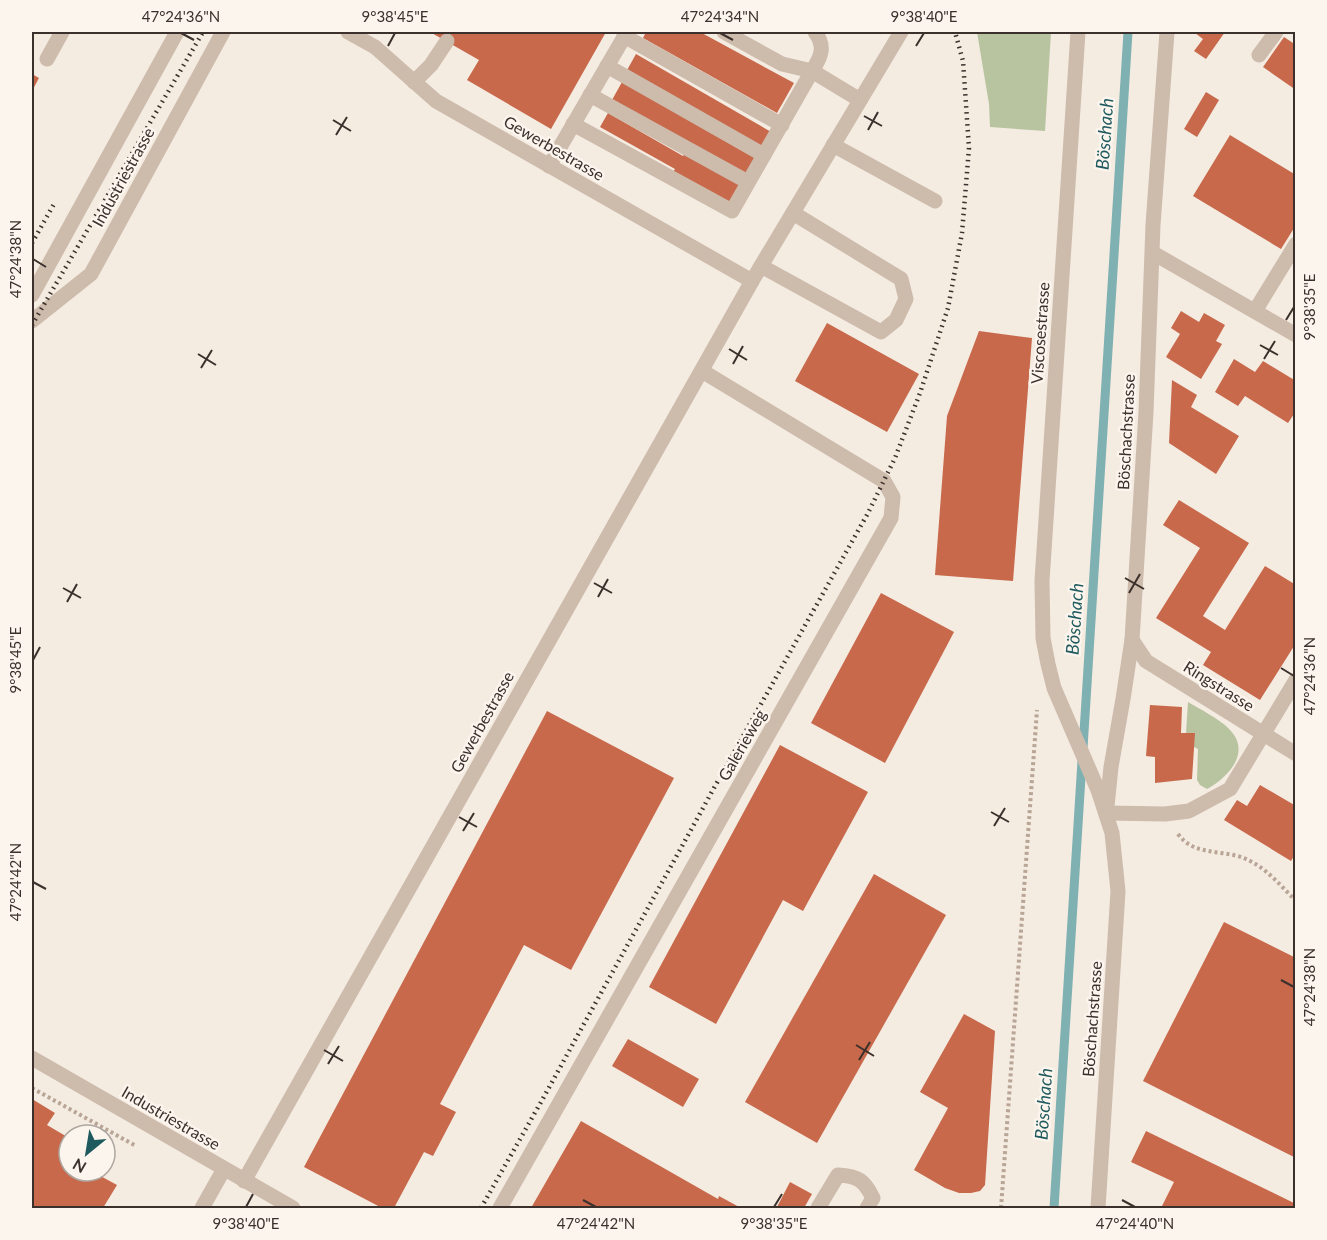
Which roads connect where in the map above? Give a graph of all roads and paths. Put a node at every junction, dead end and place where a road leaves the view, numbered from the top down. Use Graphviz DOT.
graph roads {
  1 [pos="62,32"];
  2 [pos="177,32"];
  3 [pos="223,32"];
  4 [pos="348,32"];
  5 [pos="724,32"];
  6 [pos="815,32"];
  7 [pos="901,32"];
  8 [pos="1078,32"];
  9 [pos="1167,32"];
  10 [pos="1276,32"];
  11 [pos="625,34"];
  12 [pos="447,41"];
  13 [pos="1259,55"];
  14 [pos="47,59"];
  15 [pos="607,66"];
  16 [pos="812,71"];
  17 [pos="414,82"];
  18 [pos="590,95"];
  19 [pos="860,99"];
  20 [pos="573,124"];
  21 [pos="782,125"];
  22 [pos="833,146"];
  23 [pos="764,155"];
  24 [pos="549,166"];
  25 [pos="748,182"];
  26 [pos="935,201"];
  27 [pos="793,213"];
  28 [pos="1296,244"];
  29 [pos="1153,253"];
  30 [pos="761,266"];
  31 [pos="752,281"];
  32 [pos="32,295"];
  33 [pos="1255,311"];
  34 [pos="32,321"];
  35 [pos="1296,335"];
  36 [pos="702,370"];
  37 [pos="1043,638"];
  38 [pos="1132,640"];
  39 [pos="1296,680"];
  40 [pos="1038,700"];
  41 [pos="1263,735"];
  42 [pos="1296,754"];
  43 [pos="1106,813"];
  44 [pos="1165,814"];
  45 [pos="1112,833"];
  46 [pos="1296,901"];
  47 [pos="32,1058"];
  48 [pos="32,1088"];
  49 [pos="143,1150"];
  50 [pos="224,1169"];
  51 [pos="244,1181"];
  52 [pos="202,1209"];
  53 [pos="293,1209"];
  54 [pos="500,1209"];
  55 [pos="818,1209"];
  56 [pos="867,1209"];
  57 [pos="1001,1209"];
  58 [pos="1098,1209"];
  1 -- 14 [label="street"];
  2 -- 32 [label="street"];
  3 -- 34 [label="street, Industriestrasse"];
  4 -- 17 [label="street, Gewerbestrasse"];
  5 -- 16 [label="street"];
  6 -- 16 [label="street"];
  7 -- 19 [label="street, Gewerbestrasse"];
  8 -- 37 [label="street, Viscosestrasse"];
  9 -- 29 [label="street, Böschachstrasse"];
  10 -- 13 [label="street"];
  11 -- 15 [label="street"];
  11 -- 21 [label="street"];
  12 -- 17 [label="street"];
  15 -- 18 [label="street"];
  15 -- 23 [label="street"];
  16 -- 19 [label="street"];
  16 -- 21 [label="street"];
  17 -- 24 [label="street, Gewerbestrasse"];
  18 -- 20 [label="street"];
  18 -- 25 [label="street"];
  19 -- 22 [label="street, Gewerbestrasse"];
  20 -- 24 [label="street"];
  20 -- 25 [label="street"];
  21 -- 23 [label="street"];
  22 -- 26 [label="street"];
  22 -- 27 [label="street, Gewerbestrasse"];
  23 -- 25 [label="street"];
  24 -- 31 [label="street, Gewerbestrasse"];
  27 -- 30 [label="street, Gewerbestrasse"];
  27 -- 30 [label="street"];
  28 -- 33 [label="street"];
  29 -- 33 [label="street"];
  29 -- 38 [label="street, Böschachstrasse"];
  30 -- 31 [label="street, Gewerbestrasse"];
  31 -- 36 [label="street, Gewerbestrasse"];
  33 -- 35 [label="street"];
  36 -- 51 [label="street, Gewerbestrasse"];
  36 -- 54 [label="street, Galerieweg"];
  37 -- 45 [label="street, Böschachstrasse"];
  38 -- 41 [label="street, Ringstrasse"];
  38 -- 43 [label="street, Böschachstrasse"];
  39 -- 41 [label="street"];
  40 -- 57 [label="path"];
  41 -- 42 [label="street, Ringstrasse"];
  41 -- 44 [label="street"];
  43 -- 44 [label="street"];
  43 -- 45 [label="street, Böschachstrasse"];
  44 -- 46 [label="path"];
  45 -- 58 [label="street, Böschachstrasse"];
  47 -- 50 [label="street, Industriestrasse"];
  48 -- 49 [label="path"];
  50 -- 51 [label="street, Industriestrasse"];
  50 -- 52 [label="street"];
  51 -- 53 [label="street, Industriestrasse"];
  55 -- 56 [label="street"];
}
